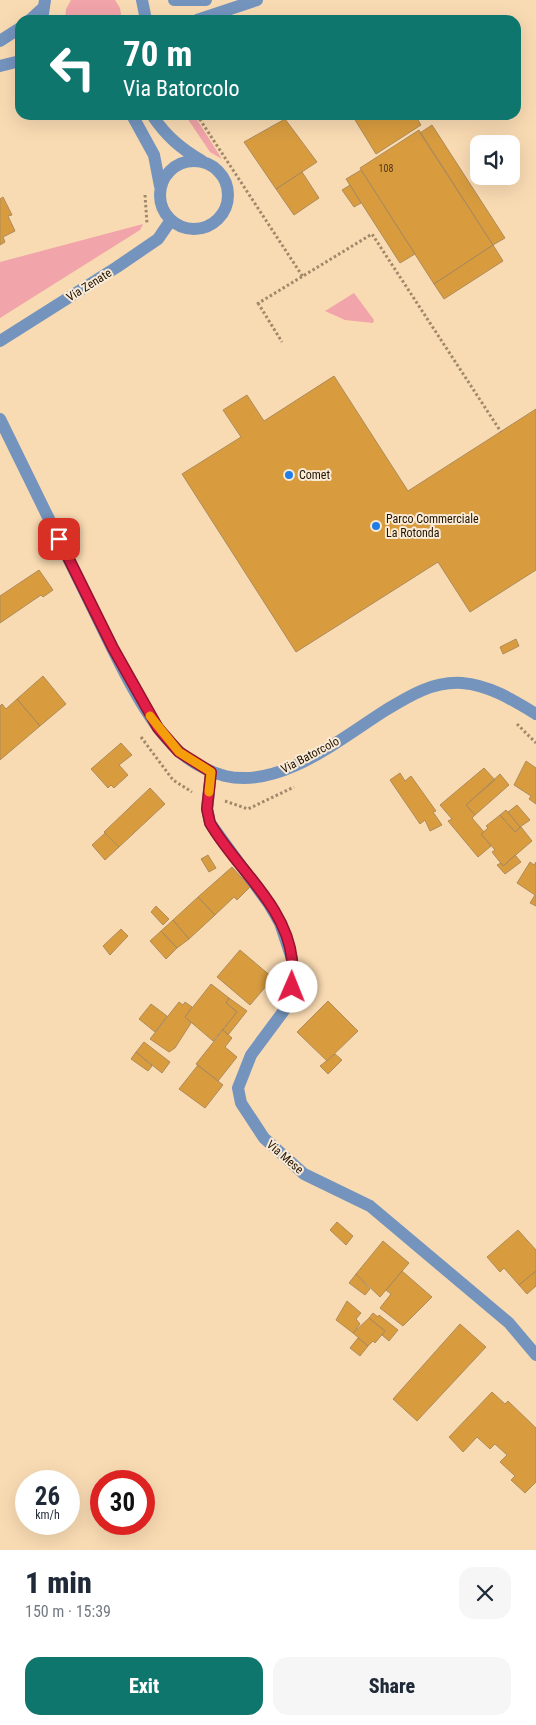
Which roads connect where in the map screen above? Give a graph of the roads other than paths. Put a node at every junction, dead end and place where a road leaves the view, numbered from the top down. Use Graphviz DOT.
graph roads {
  1 [pos="142,0"];
  2 [pos="174,0"];
  3 [pos="206,0"];
  4 [pos="257,0"];
  5 [pos="145,15"];
  6 [pos="212,15"];
  7 [pos="15,31"];
  8 [pos="0,41"];
  9 [pos="15,62"];
  10 [pos="0,66"];
  11 [pos="135,120"];
  12 [pos="155,120"];
  13 [pos="204,162"];
  14 [pos="160,188"];
  15 [pos="171,220"];
  16 [pos="0,341"];
  17 [pos="0,419"];
  18 [pos="536,714"];
  19 [pos="211,772"];
  20 [pos="536,1355"];
  1 -- 5 [label="street"];
  2 -- 3 [label="street"];
  4 -- 6 [label="street"];
  7 -- 8 [label="street"];
  9 -- 10 [label="street"];
  11 -- 14 [label="street"];
  12 -- 13 [label="street"];
  13 -- 14 [label="street"];
  13 -- 15 [label="street"];
  14 -- 15 [label="street"];
  15 -- 16 [label="street, Via Zenate"];
  17 -- 19 [label="street, Via Batorcolo"];
  18 -- 19 [label="street, Via Batorcolo"];
  19 -- 20 [label="street, Via Mese"];
}
